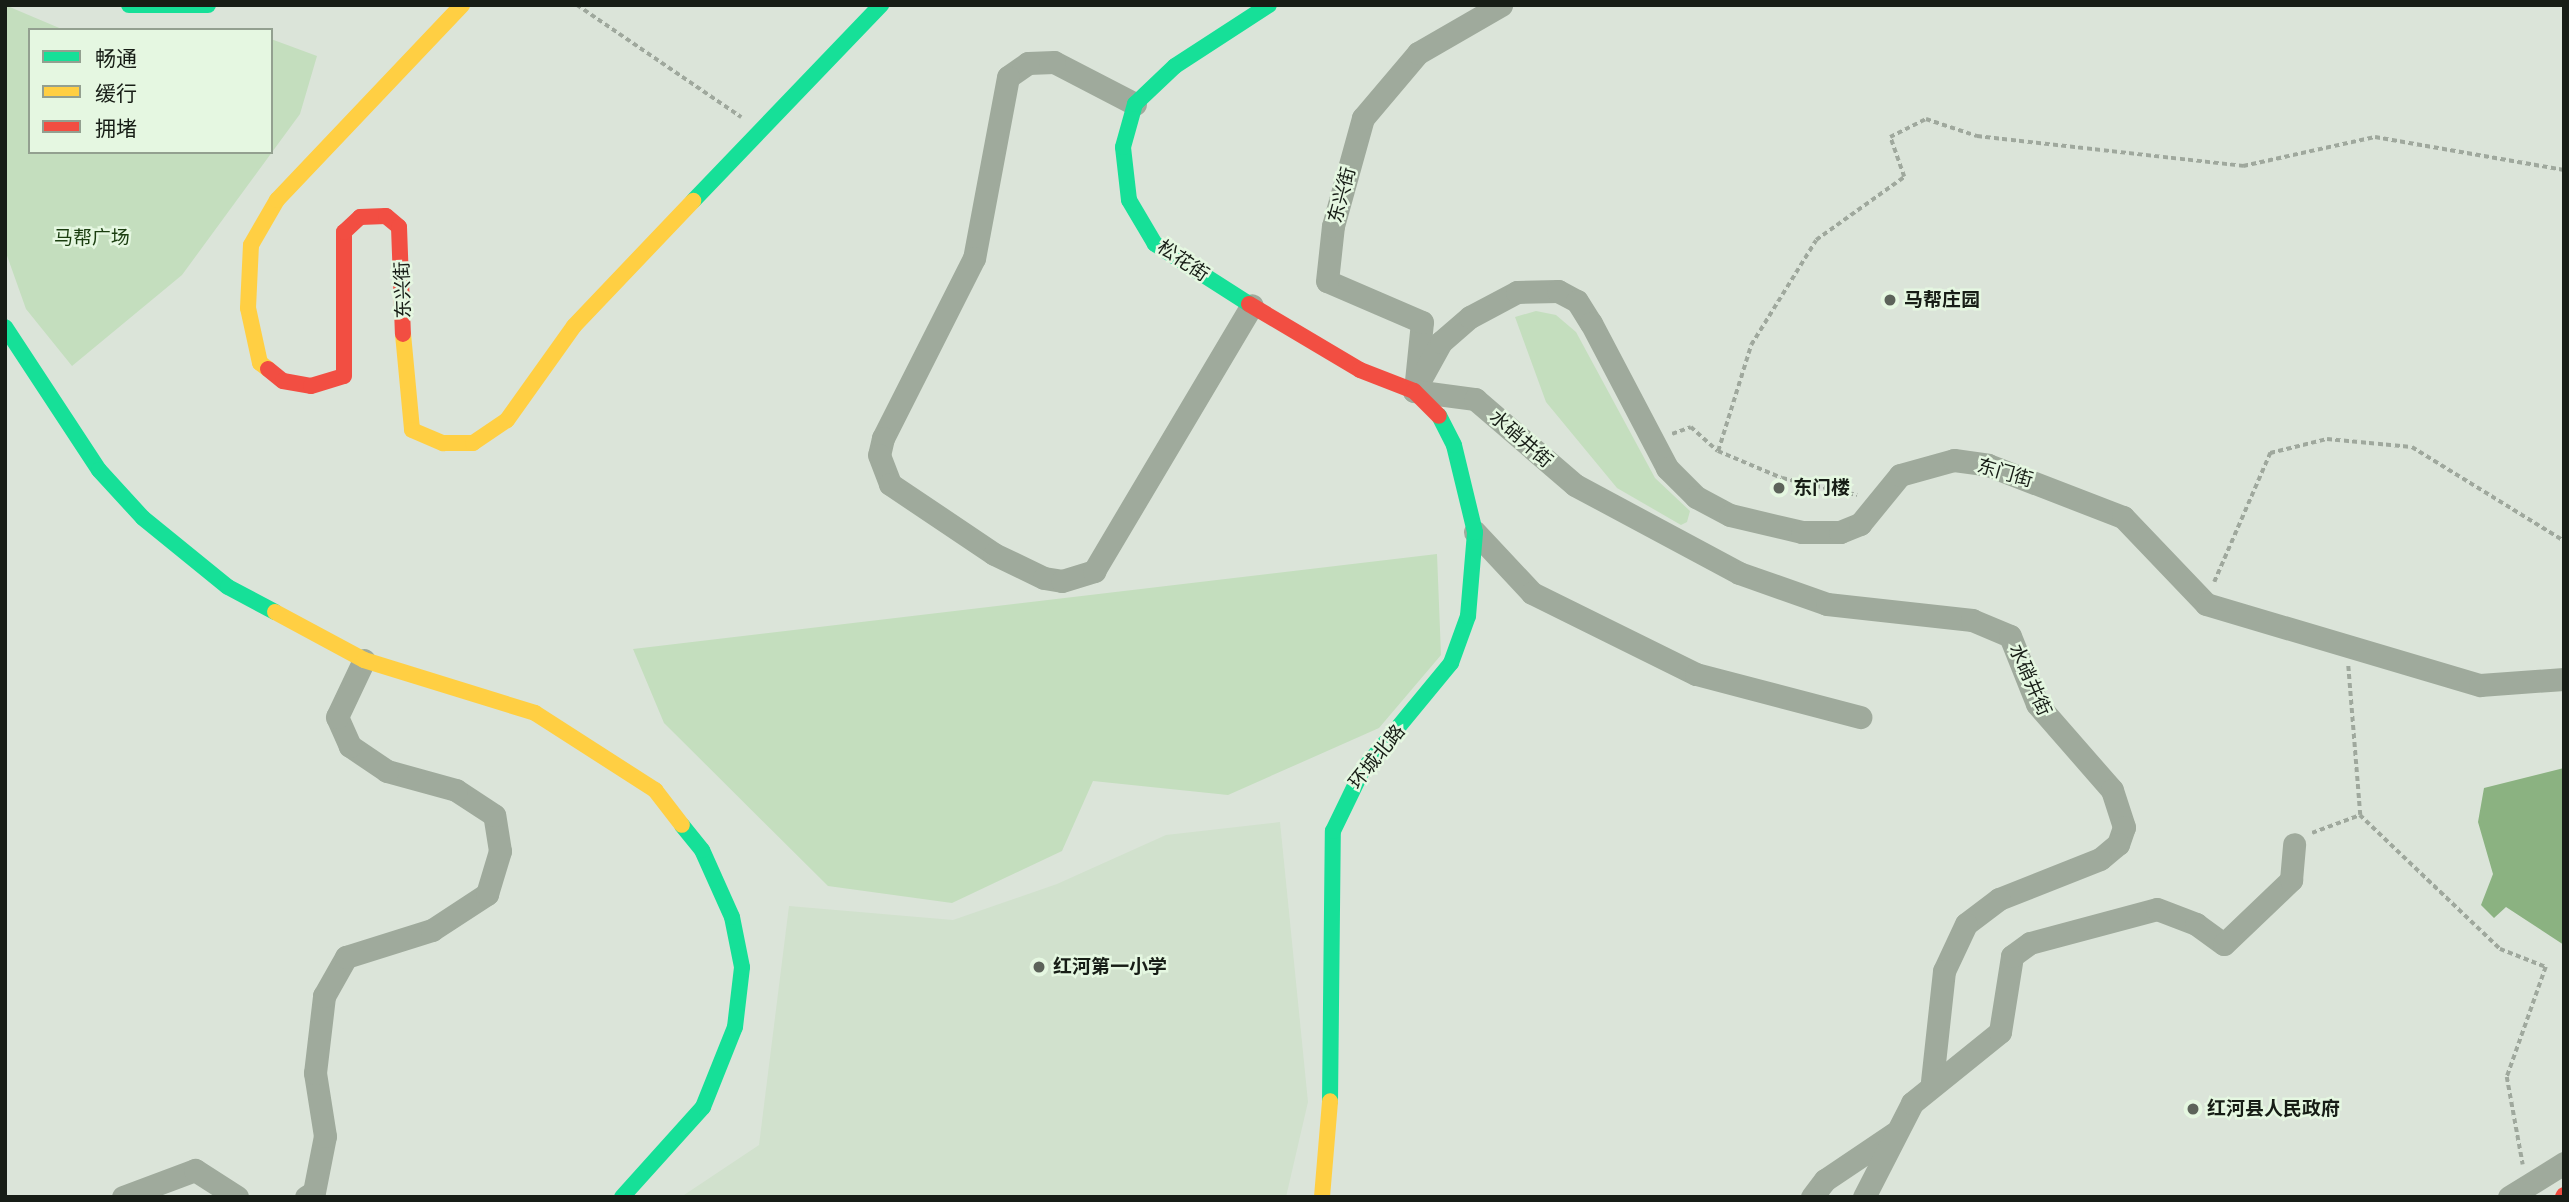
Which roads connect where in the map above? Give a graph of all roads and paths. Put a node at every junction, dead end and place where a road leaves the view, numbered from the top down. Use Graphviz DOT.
graph roads {
  1 [pos="129,5"];
  2 [pos="208,5"];
  3 [pos="462,5"];
  4 [pos="578,5"];
  5 [pos="881,5"];
  6 [pos="1269,5"];
  7 [pos="1501,5"];
  8 [pos="1135,104"];
  9 [pos="761,129"];
  10 [pos="2564,170"];
  11 [pos="1252,305"];
  12 [pos="5,327"];
  13 [pos="1415,391"];
  14 [pos="1654,440"];
  15 [pos="1718,450"];
  16 [pos="1886,494"];
  17 [pos="1475,532"];
  18 [pos="2564,541"];
  19 [pos="2206,604"];
  20 [pos="2347,646"];
  21 [pos="364,660"];
  22 [pos="2564,679"];
  23 [pos="1860,717"];
  24 [pos="2360,815"];
  25 [pos="2294,844"];
  26 [pos="1933,1082"];
  27 [pos="1895,1133"];
  28 [pos="2564,1163"];
  29 [pos="2518,1193"];
  30 [pos="123,1197"];
  31 [pos="237,1197"];
  32 [pos="306,1197"];
  33 [pos="622,1197"];
  34 [pos="1322,1197"];
  35 [pos="1812,1197"];
  36 [pos="1864,1197"];
  1 -- 2 [label="street"];
  3 -- 9 [label="street, 东兴街"];
  4 -- 9 [label="path"];
  5 -- 9 [label="street, 东兴街"];
  6 -- 8 [label="street"];
  7 -- 13 [label="street, 东兴街"];
  8 -- 11 [label="street, 松花街"];
  8 -- 11 [label="street"];
  10 -- 15 [label="path"];
  11 -- 13 [label="street, 松花街"];
  12 -- 21 [label="street"];
  13 -- 14 [label="street, 东门街"];
  13 -- 17 [label="street, 环城北路"];
  13 -- 26 [label="street, 水硝井街"];
  14 -- 15 [label="path"];
  14 -- 16 [label="street, 东门街"];
  15 -- 16 [label="path"];
  16 -- 19 [label="street, 东门街"];
  17 -- 23 [label="street"];
  17 -- 34 [label="street, 环城北路"];
  18 -- 19 [label="path"];
  19 -- 20 [label="street, 东门街"];
  20 -- 22 [label="street, 东门街"];
  20 -- 24 [label="path"];
  21 -- 32 [label="street"];
  21 -- 33 [label="street"];
  24 -- 25 [label="path"];
  24 -- 29 [label="path"];
  25 -- 26 [label="street"];
  26 -- 27 [label="street"];
  27 -- 35 [label="street"];
  27 -- 36 [label="street"];
  28 -- 29 [label="street"];
  30 -- 31 [label="street"];
}
